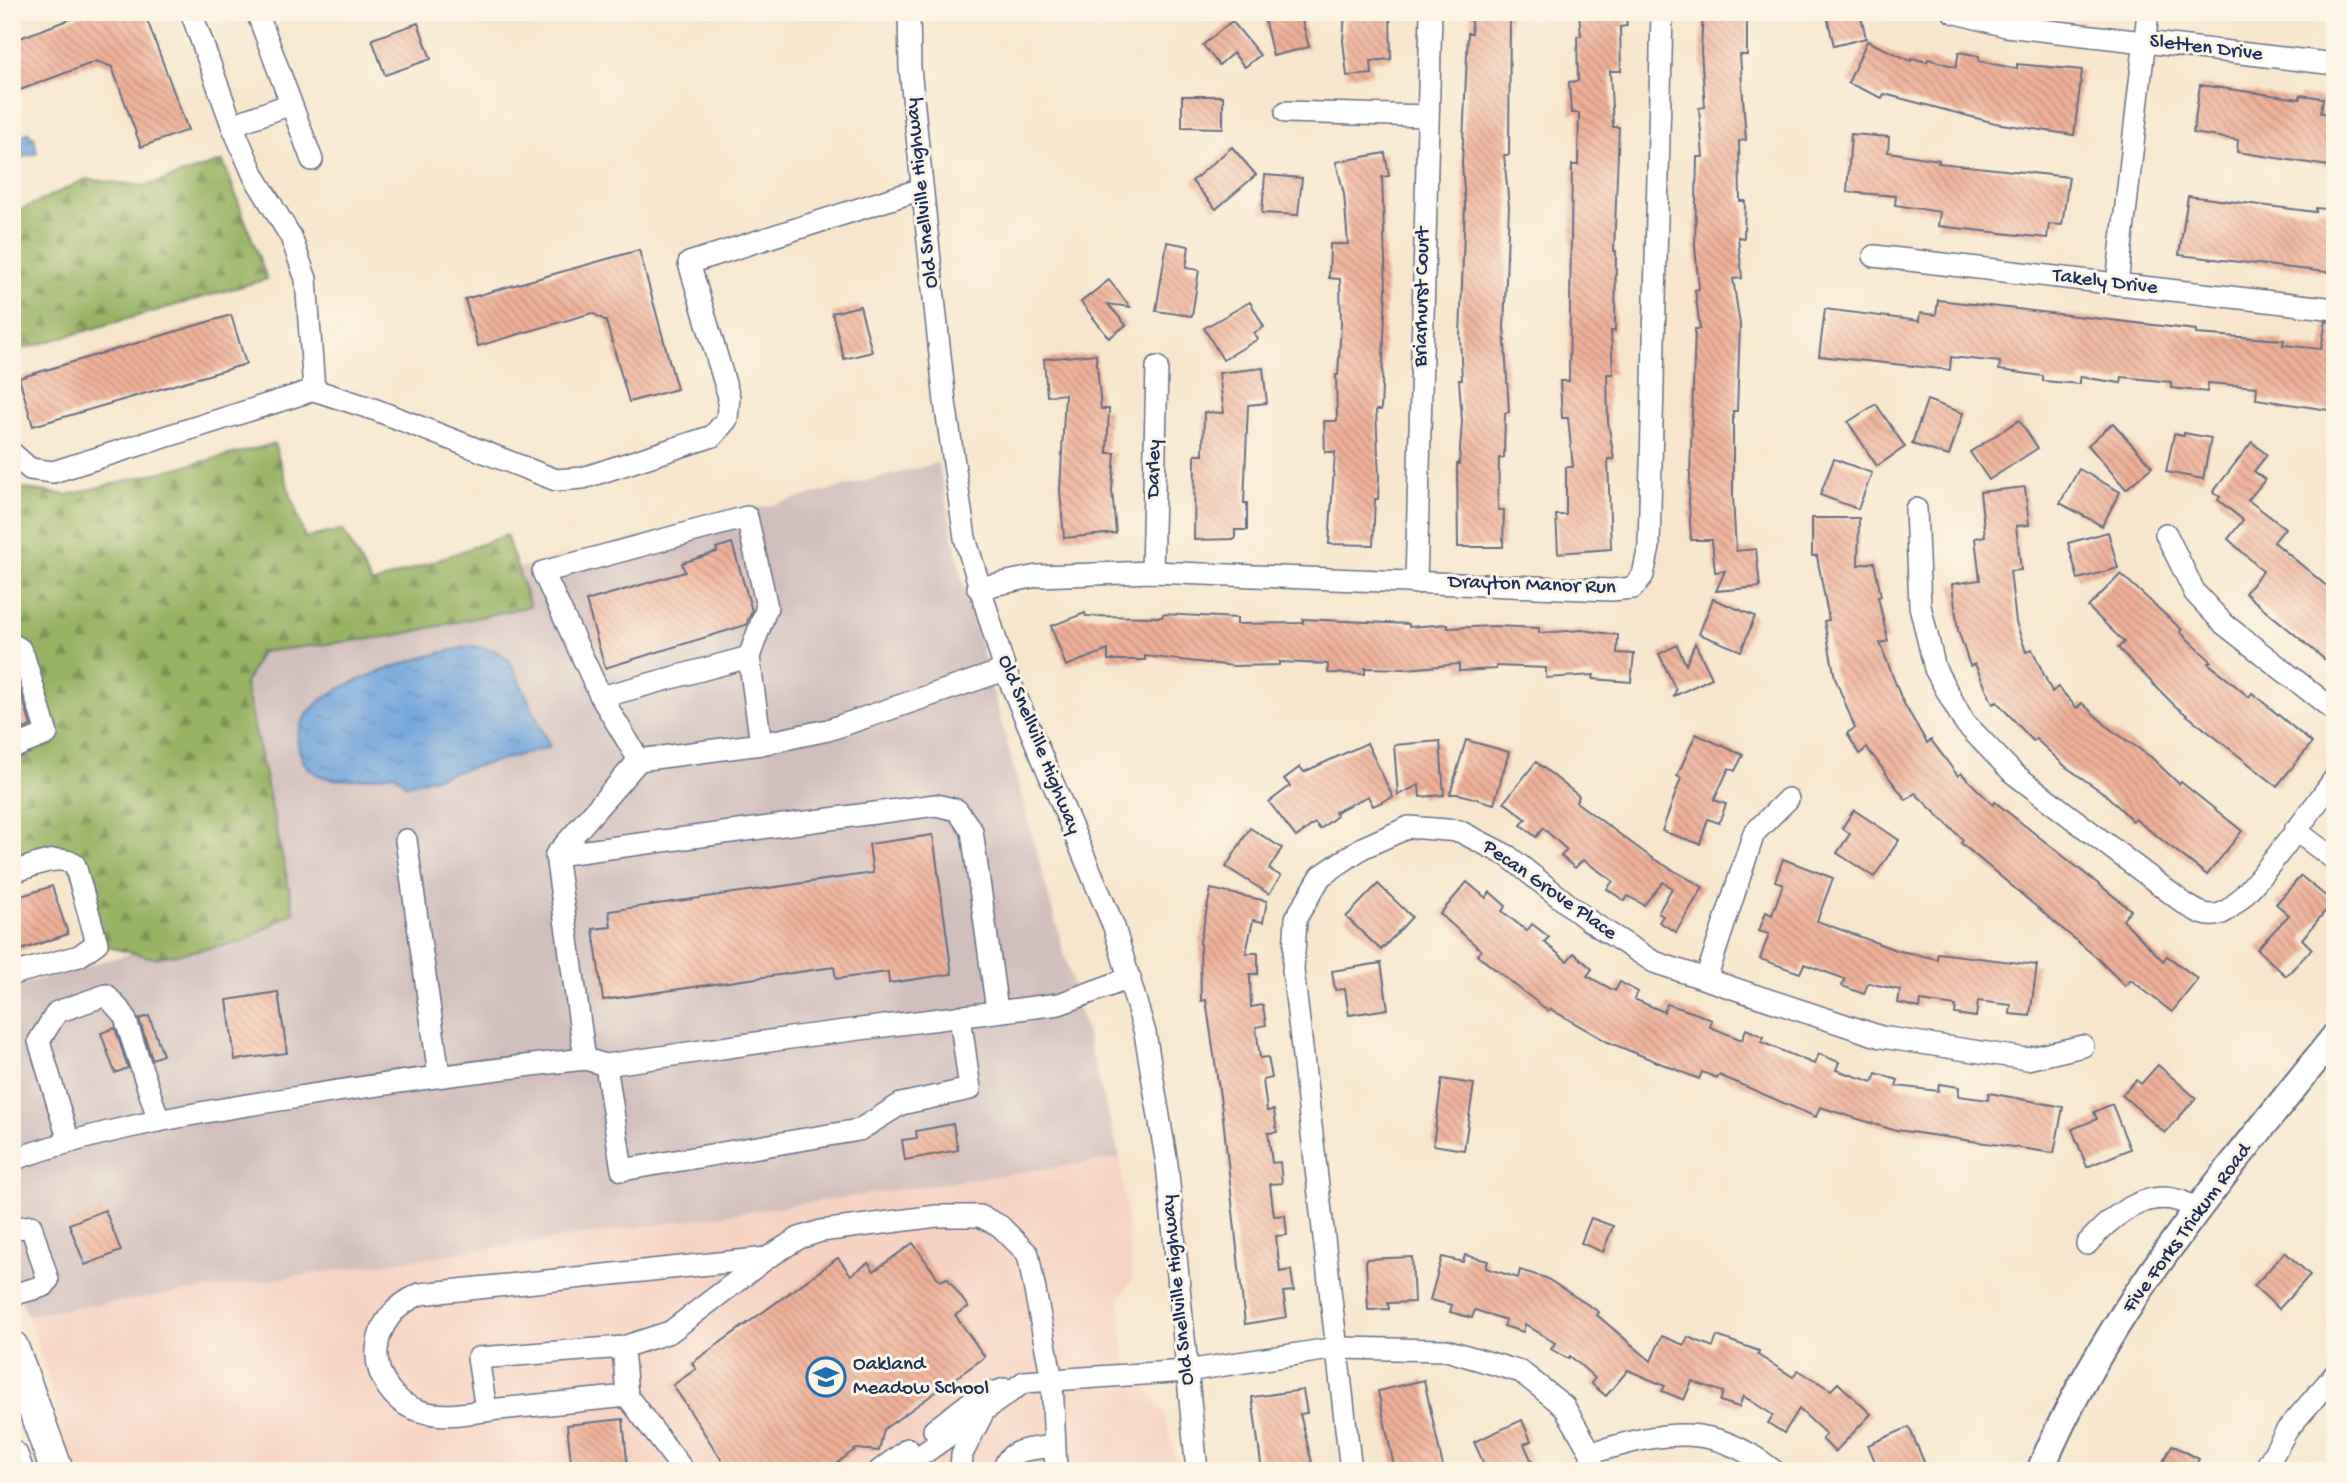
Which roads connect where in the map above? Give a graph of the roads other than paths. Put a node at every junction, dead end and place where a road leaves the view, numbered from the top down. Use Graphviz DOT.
graph roads {
  1 [pos="191,12"];
  2 [pos="257,12"];
  3 [pos="909,12"];
  4 [pos="1431,12"];
  5 [pos="1662,12"];
  6 [pos="1953,12"];
  7 [pos="2148,12"];
  8 [pos="2144,41"];
  9 [pos="2335,64"];
  10 [pos="291,103"];
  11 [pos="1286,112"];
  12 [pos="1428,116"];
  13 [pos="232,125"];
  14 [pos="312,160"];
  15 [pos="922,190"];
  16 [pos="1874,256"];
  17 [pos="2118,284"];
  18 [pos="2335,309"];
  19 [pos="1157,367"];
  20 [pos="314,390"];
  21 [pos="12,453"];
  22 [pos="1916,509"];
  23 [pos="2166,534"];
  24 [pos="1152,572"];
  25 [pos="1416,583"];
  26 [pos="978,588"];
  27 [pos="12,644"];
  28 [pos="749,657"];
  29 [pos="1005,670"];
  30 [pos="22,691"];
  31 [pos="601,697"];
  32 [pos="2335,711"];
  33 [pos="761,744"];
  34 [pos="12,747"];
  35 [pos="639,761"];
  36 [pos="2335,778"];
  37 [pos="1788,799"];
  38 [pos="2295,830"];
  39 [pos="406,840"];
  40 [pos="556,855"];
  41 [pos="2335,860"];
  42 [pos="12,872"];
  43 [pos="12,974"];
  44 [pos="1130,978"];
  45 [pos="1706,979"];
  46 [pos="997,1010"];
  47 [pos="960,1016"];
  48 [pos="2335,1036"];
  49 [pos="2083,1046"];
  50 [pos="595,1062"];
  51 [pos="439,1075"];
  52 [pos="159,1121"];
  53 [pos="69,1142"];
  54 [pos="12,1143"];
  55 [pos="36,1152"];
  56 [pos="12,1160"];
  57 [pos="2197,1210"];
  58 [pos="12,1229"];
  59 [pos="2100,1239"];
  60 [pos="767,1258"];
  61 [pos="12,1295"];
  62 [pos="12,1347"];
  63 [pos="623,1347"];
  64 [pos="1337,1348"];
  65 [pos="1186,1371"];
  66 [pos="2335,1374"];
  67 [pos="1052,1380"];
  68 [pos="1024,1382"];
  69 [pos="628,1396"];
  70 [pos="486,1410"];
  71 [pos="984,1412"];
  72 [pos="1054,1446"];
  73 [pos="12,1457"];
  74 [pos="1591,1462"];
  75 [pos="17,1471"];
  76 [pos="57,1471"];
  77 [pos="684,1471"];
  78 [pos="879,1471"];
  79 [pos="899,1471"];
  80 [pos="961,1471"];
  81 [pos="1004,1471"];
  82 [pos="1056,1471"];
  83 [pos="1197,1471"];
  84 [pos="1351,1471"];
  85 [pos="1774,1471"];
  86 [pos="2040,1471"];
  87 [pos="2264,1471"];
  1 -- 13 [label="street"];
  2 -- 10 [label="street"];
  3 -- 15 [label="street, Old Snellville Highway"];
  4 -- 12 [label="street, Briarhurst Court"];
  5 -- 25 [label="street, Drayton Manor Run"];
  6 -- 8 [label="street, Sletten Drive"];
  7 -- 8 [label="street"];
  8 -- 9 [label="street, Sletten Drive"];
  8 -- 17 [label="street"];
  10 -- 13 [label="street"];
  10 -- 14 [label="street"];
  11 -- 12 [label="street"];
  12 -- 25 [label="street, Briarhurst Court"];
  13 -- 20 [label="street"];
  15 -- 20 [label="street"];
  15 -- 26 [label="street, Old Snellville Highway"];
  16 -- 17 [label="street, Takely Drive"];
  17 -- 18 [label="street, Takely Drive"];
  19 -- 24 [label="street, Darley"];
  20 -- 21 [label="street"];
  22 -- 38 [label="street"];
  23 -- 32 [label="street"];
  24 -- 25 [label="street, Drayton Manor Run"];
  24 -- 26 [label="street, Drayton Manor Run"];
  26 -- 29 [label="street, Old Snellville Highway"];
  27 -- 30 [label="street"];
  28 -- 31 [label="street"];
  28 -- 31 [label="street"];
  28 -- 33 [label="street"];
  29 -- 33 [label="street"];
  29 -- 44 [label="street, Old Snellville Highway"];
  30 -- 34 [label="street"];
  31 -- 35 [label="street"];
  33 -- 35 [label="street"];
  35 -- 40 [label="street"];
  36 -- 38 [label="street"];
  37 -- 45 [label="street"];
  38 -- 41 [label="street"];
  39 -- 51 [label="street"];
  40 -- 46 [label="street"];
  40 -- 50 [label="street"];
  42 -- 43 [label="street"];
  44 -- 46 [label="street"];
  44 -- 65 [label="street, Old Snellville Highway"];
  45 -- 49 [label="street, Pecan Grove Place"];
  45 -- 64 [label="street, Pecan Grove Place"];
  46 -- 47 [label="street"];
  47 -- 50 [label="street"];
  47 -- 50 [label="street"];
  48 -- 57 [label="main road, Five Forks Trickum Road"];
  50 -- 51 [label="street"];
  51 -- 52 [label="street"];
  52 -- 53 [label="street"];
  52 -- 53 [label="street"];
  53 -- 55 [label="street"];
  54 -- 55 [label="street"];
  55 -- 56 [label="street"];
  57 -- 59 [label="street"];
  57 -- 86 [label="main road, Five Forks Trickum Road"];
  58 -- 61 [label="street"];
  60 -- 63 [label="street"];
  60 -- 67 [label="street"];
  60 -- 70 [label="street"];
  62 -- 76 [label="highway"];
  63 -- 69 [label="street"];
  63 -- 70 [label="street"];
  64 -- 65 [label="street"];
  64 -- 74 [label="street"];
  64 -- 84 [label="street, Pecan Grove Place"];
  65 -- 67 [label="street"];
  65 -- 83 [label="street, Old Snellville Highway"];
  66 -- 87 [label="street"];
  67 -- 68 [label="street"];
  67 -- 72 [label="street"];
  68 -- 71 [label="street"];
  68 -- 78 [label="street"];
  69 -- 70 [label="street"];
  69 -- 77 [label="street"];
  71 -- 79 [label="street"];
  71 -- 80 [label="street"];
  72 -- 81 [label="street"];
  72 -- 82 [label="street"];
  73 -- 75 [label="highway"];
  74 -- 85 [label="street"];
}
